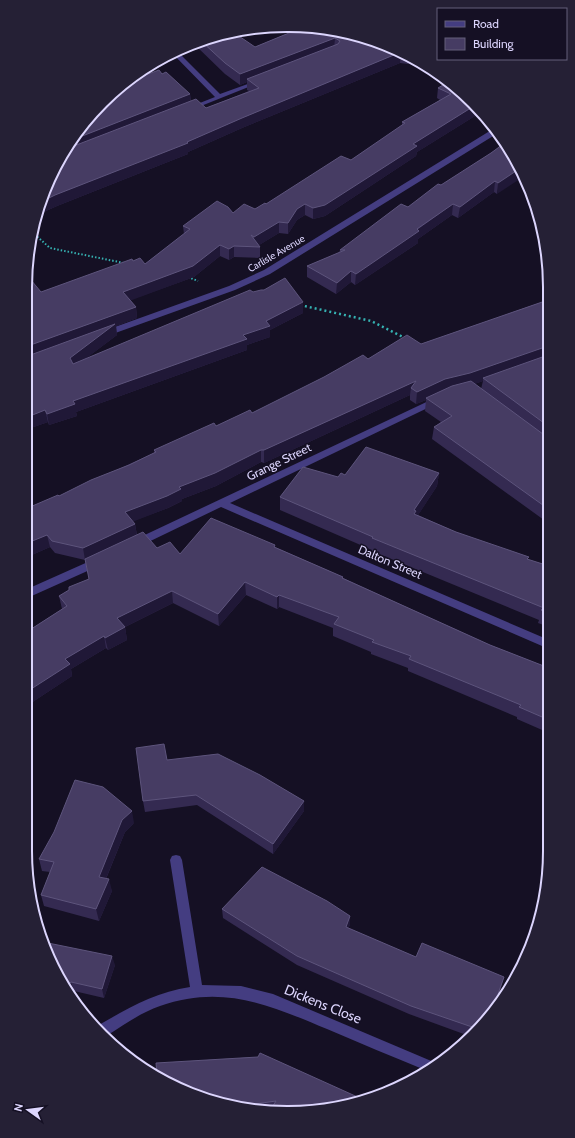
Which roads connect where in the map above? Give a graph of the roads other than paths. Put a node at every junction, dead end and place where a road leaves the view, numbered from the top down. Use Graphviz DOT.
graph roads {
  1 [pos="178,56"];
  2 [pos="262,80"];
  3 [pos="218,97"];
  4 [pos="182,111"];
  5 [pos="491,133"];
  6 [pos="96,337"];
  7 [pos="447,395"];
  8 [pos="221,503"];
  9 [pos="123,549"];
  10 [pos="109,556"];
  11 [pos="32,592"];
  12 [pos="543,642"];
  13 [pos="176,860"];
  14 [pos="197,992"];
  15 [pos="105,1029"];
  16 [pos="427,1064"];
  1 -- 3 [label="street"];
  2 -- 3 [label="street"];
  3 -- 4 [label="street"];
  5 -- 6 [label="street, Carlisle Avenue"];
  7 -- 8 [label="street, Grange Street"];
  8 -- 9 [label="street, Grange Street"];
  8 -- 12 [label="street, Dalton Street"];
  10 -- 11 [label="street"];
  13 -- 14 [label="street"];
  14 -- 15 [label="street, Dickens Close"];
  14 -- 16 [label="street, Dickens Close"];
}
